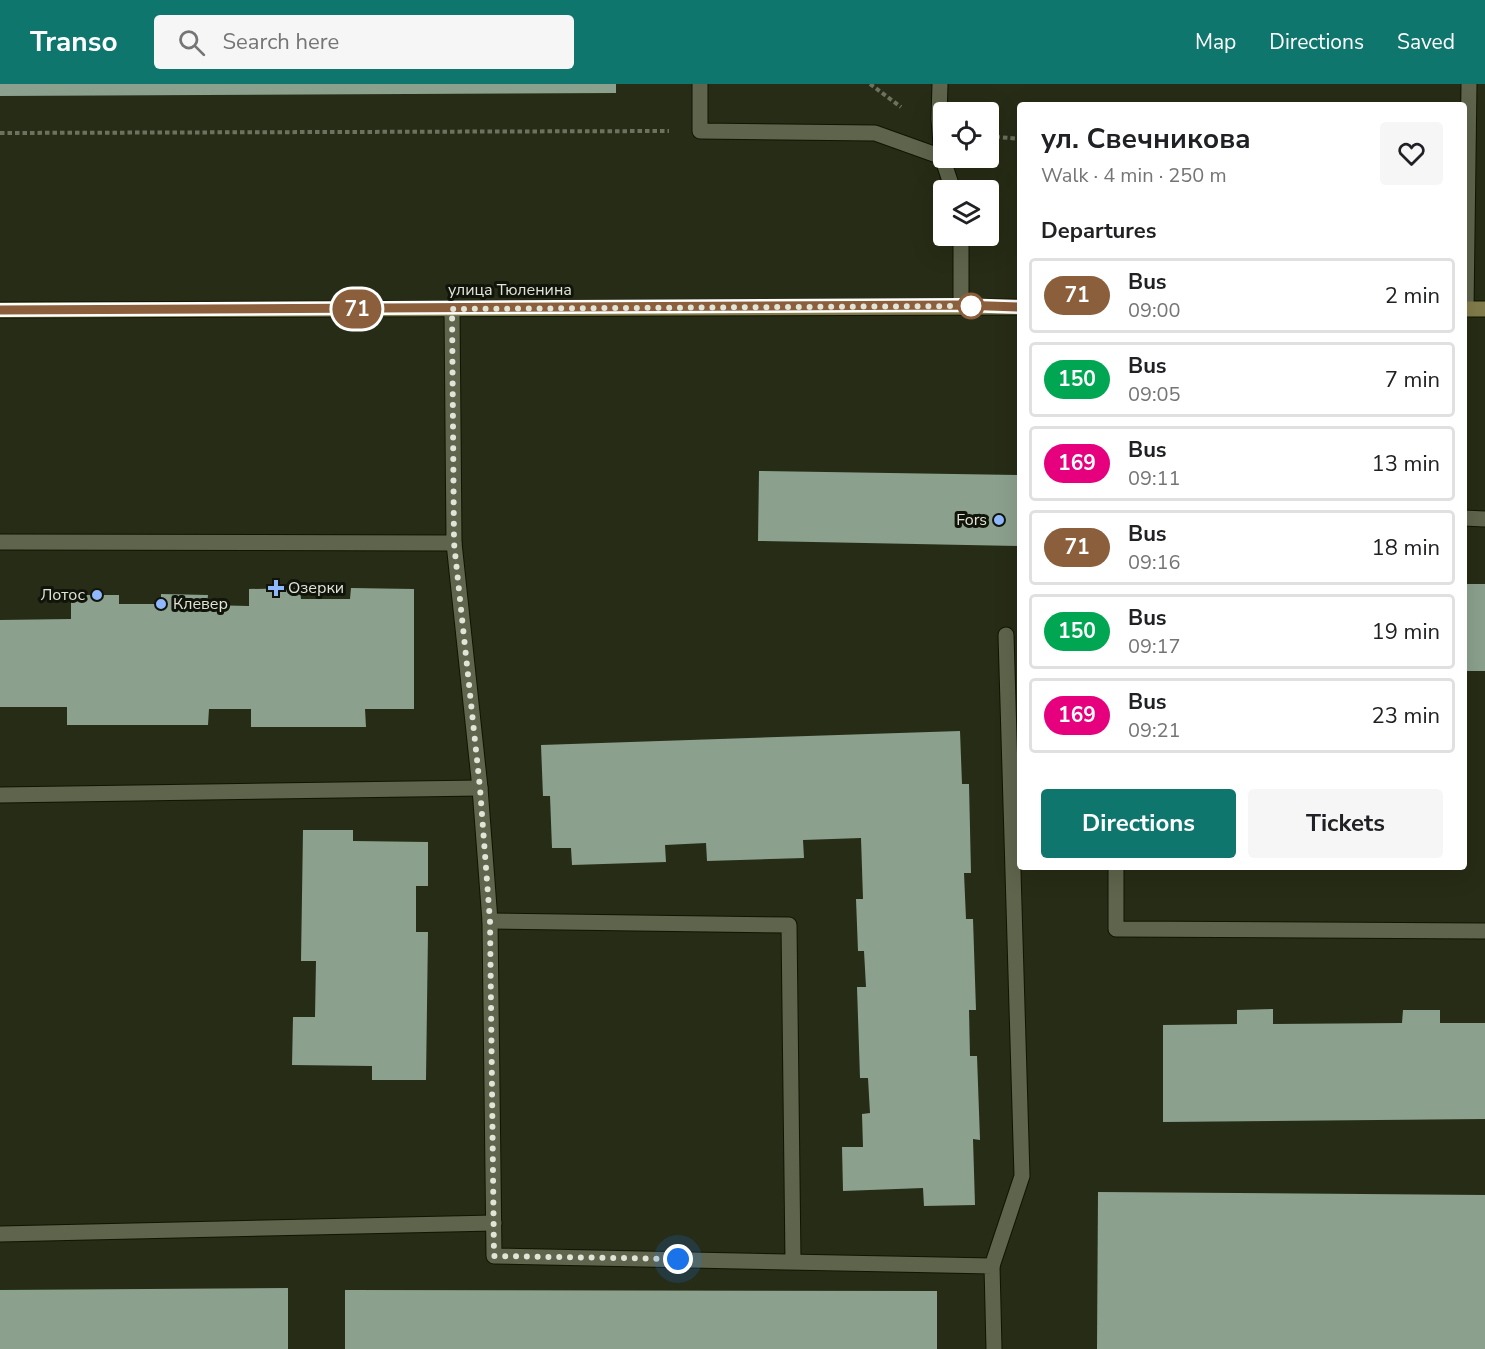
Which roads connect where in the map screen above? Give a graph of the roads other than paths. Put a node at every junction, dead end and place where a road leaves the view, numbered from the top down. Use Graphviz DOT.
graph roads {
  1 [pos="700,84"];
  2 [pos="940,84"];
  3 [pos="1469,84"];
  4 [pos="939,102"];
  5 [pos="933,154"];
  6 [pos="1467,196"];
  7 [pos="961,246"];
  8 [pos="961,305"];
  9 [pos="1017,307"];
  10 [pos="452,309"];
  11 [pos="1467,309"];
  12 [pos="1485,309"];
  13 [pos="0,310"];
  14 [pos="1467,518"];
  15 [pos="1485,519"];
  16 [pos="0,542"];
  17 [pos="454,543"];
  18 [pos="1006,635"];
  19 [pos="480,788"];
  20 [pos="0,795"];
  21 [pos="1116,870"];
  22 [pos="490,921"];
  23 [pos="1485,931"];
  24 [pos="494,1223"];
  25 [pos="0,1234"];
  26 [pos="793,1262"];
  27 [pos="992,1266"];
  28 [pos="994,1349"];
  1 -- 5 [label="street"];
  2 -- 4 [label="street"];
  3 -- 6 [label="street"];
  7 -- 8 [label="street"];
  8 -- 9 [label="street, улица Тюленина"];
  8 -- 10 [label="street, улица Тюленина"];
  10 -- 13 [label="street, улица Тюленина"];
  10 -- 17 [label="street"];
  11 -- 12 [label="street"];
  14 -- 15 [label="street"];
  16 -- 17 [label="street"];
  17 -- 19 [label="street"];
  18 -- 27 [label="street"];
  19 -- 20 [label="street"];
  19 -- 22 [label="street"];
  21 -- 23 [label="street"];
  22 -- 24 [label="street"];
  22 -- 26 [label="street"];
  24 -- 25 [label="street"];
  24 -- 26 [label="street"];
  26 -- 27 [label="street"];
  27 -- 28 [label="street"];
}
